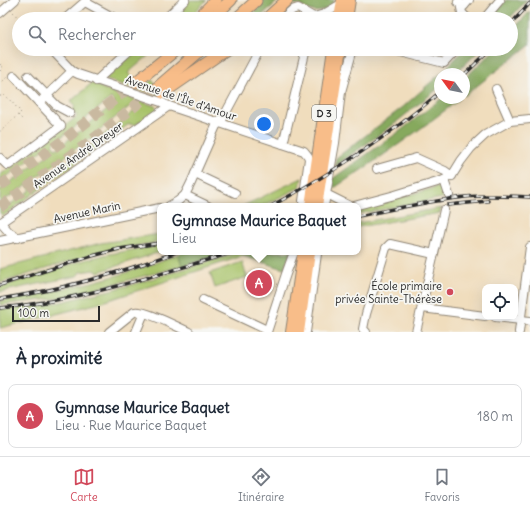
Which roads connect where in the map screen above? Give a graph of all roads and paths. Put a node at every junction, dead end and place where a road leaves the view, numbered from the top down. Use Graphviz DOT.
graph roads {
  1 [pos="15,0"];
  2 [pos="185,0"];
  3 [pos="216,0"];
  4 [pos="231,0"];
  5 [pos="287,0"];
  6 [pos="469,0"];
  7 [pos="500,0"];
  8 [pos="86,1"];
  9 [pos="256,1"];
  10 [pos="458,2"];
  11 [pos="7,7"];
  12 [pos="347,9"];
  13 [pos="12,12"];
  14 [pos="73,12"];
  15 [pos="104,12"];
  16 [pos="172,12"];
  17 [pos="203,12"];
  18 [pos="218,12"];
  19 [pos="244,12"];
  20 [pos="274,12"];
  21 [pos="290,12"];
  22 [pos="305,12"];
  23 [pos="333,12"];
  24 [pos="462,12"];
  25 [pos="490,12"];
  26 [pos="0,13"];
  27 [pos="58,56"];
  28 [pos="123,56"];
  29 [pos="168,56"];
  30 [pos="195,56"];
  31 [pos="216,56"];
  32 [pos="256,56"];
  33 [pos="304,56"];
  34 [pos="333,56"];
  35 [pos="340,56"];
  36 [pos="351,56"];
  37 [pos="417,56"];
  38 [pos="450,56"];
  39 [pos="0,65"];
  40 [pos="0,71"];
  41 [pos="72,71"];
  42 [pos="14,76"];
  43 [pos="28,76"];
  44 [pos="96,81"];
  45 [pos="136,82"];
  46 [pos="496,89"];
  47 [pos="0,96"];
  48 [pos="46,96"];
  49 [pos="40,102"];
  50 [pos="169,106"];
  51 [pos="70,113"];
  52 [pos="18,115"];
  53 [pos="22,119"];
  54 [pos="530,119"];
  55 [pos="510,121"];
  56 [pos="219,123"];
  57 [pos="5,127"];
  58 [pos="8,130"];
  59 [pos="0,131"];
  60 [pos="282,144"];
  61 [pos="0,158"];
  62 [pos="377,169"];
  63 [pos="195,174"];
  64 [pos="448,178"];
  65 [pos="235,193"];
  66 [pos="326,194"];
  67 [pos="185,195"];
  68 [pos="449,195"];
  69 [pos="174,203"];
  70 [pos="202,203"];
  71 [pos="303,203"];
  72 [pos="310,203"];
  73 [pos="317,203"];
  74 [pos="324,203"];
  75 [pos="344,203"];
  76 [pos="361,204"];
  77 [pos="157,209"];
  78 [pos="444,210"];
  79 [pos="0,222"];
  80 [pos="18,238"];
  81 [pos="0,241"];
  82 [pos="530,247"];
  83 [pos="434,254"];
  84 [pos="293,255"];
  85 [pos="303,255"];
  86 [pos="314,255"];
  87 [pos="314,255"];
  88 [pos="203,300"];
  89 [pos="422,309"];
  90 [pos="144,312"];
  91 [pos="482,316"];
  92 [pos="518,320"];
  93 [pos="521,320"];
  94 [pos="530,321"];
  95 [pos="267,331"];
  96 [pos="109,332"];
  97 [pos="136,332"];
  98 [pos="188,332"];
  99 [pos="291,332"];
  100 [pos="299,332"];
  101 [pos="306,332"];
  102 [pos="366,332"];
  103 [pos="416,332"];
  104 [pos="519,332"];
  1 -- 11 [label="street"];
  2 -- 16 [label="street"];
  3 -- 17 [label="highway"];
  4 -- 18 [label="highway"];
  5 -- 20 [label="highway"];
  6 -- 10 [label="street"];
  7 -- 25 [label="street"];
  8 -- 14 [label="street"];
  8 -- 15 [label="street"];
  9 -- 19 [label="highway"];
  10 -- 24 [label="street"];
  11 -- 13 [label="path"];
  11 -- 26 [label="street"];
  12 -- 23 [label="street"];
  21 -- 22 [label="street"];
  27 -- 41 [label="street, Avenue de l'Île d'Amour"];
  28 -- 44 [label="street"];
  29 -- 45 [label="highway"];
  30 -- 31 [label="highway"];
  32 -- 56 [label="street"];
  33 -- 60 [label="street"];
  34 -- 72 [label="main road, D 3"];
  35 -- 73 [label="main road, D 3"];
  36 -- 66 [label="street"];
  37 -- 38 [label="street"];
  39 -- 40 [label="path"];
  41 -- 44 [label="street, Avenue de l'Île d'Amour"];
  41 -- 48 [label="street"];
  42 -- 49 [label="street"];
  43 -- 48 [label="street"];
  44 -- 50 [label="street, Avenue de l'Île d'Amour"];
  46 -- 55 [label="street"];
  47 -- 52 [label="path"];
  48 -- 49 [label="street"];
  48 -- 51 [label="street"];
  49 -- 61 [label="street"];
  50 -- 56 [label="street, Avenue de l'Île d'Amour"];
  50 -- 79 [label="street, Avenue André Dreyer"];
  52 -- 53 [label="path"];
  52 -- 57 [label="path"];
  54 -- 55 [label="street"];
  55 -- 64 [label="street"];
  56 -- 60 [label="street, Avenue de l'Île d'Amour"];
  56 -- 63 [label="street"];
  57 -- 58 [label="path"];
  57 -- 59 [label="path"];
  60 -- 71 [label="street, Avenue de l'Île d'Amour"];
  62 -- 64 [label="street"];
  63 -- 65 [label="street"];
  63 -- 67 [label="street"];
  64 -- 68 [label="street"];
  64 -- 76 [label="street"];
  66 -- 74 [label="street"];
  66 -- 75 [label="street"];
  67 -- 69 [label="street"];
  67 -- 70 [label="street"];
  77 -- 80 [label="street, Avenue Marin"];
  78 -- 83 [label="street"];
  79 -- 80 [label="street"];
  80 -- 81 [label="street, Avenue Marin"];
  82 -- 93 [label="street"];
  83 -- 89 [label="street"];
  83 -- 102 [label="street"];
  84 -- 95 [label="street"];
  85 -- 99 [label="main road"];
  86 -- 100 [label="main road"];
  87 -- 101 [label="street"];
  88 -- 95 [label="street"];
  89 -- 91 [label="street"];
  89 -- 103 [label="street"];
  90 -- 96 [label="street"];
  90 -- 97 [label="street"];
  90 -- 98 [label="street"];
  92 -- 93 [label="street"];
  93 -- 94 [label="street"];
  93 -- 104 [label="street"];
}
